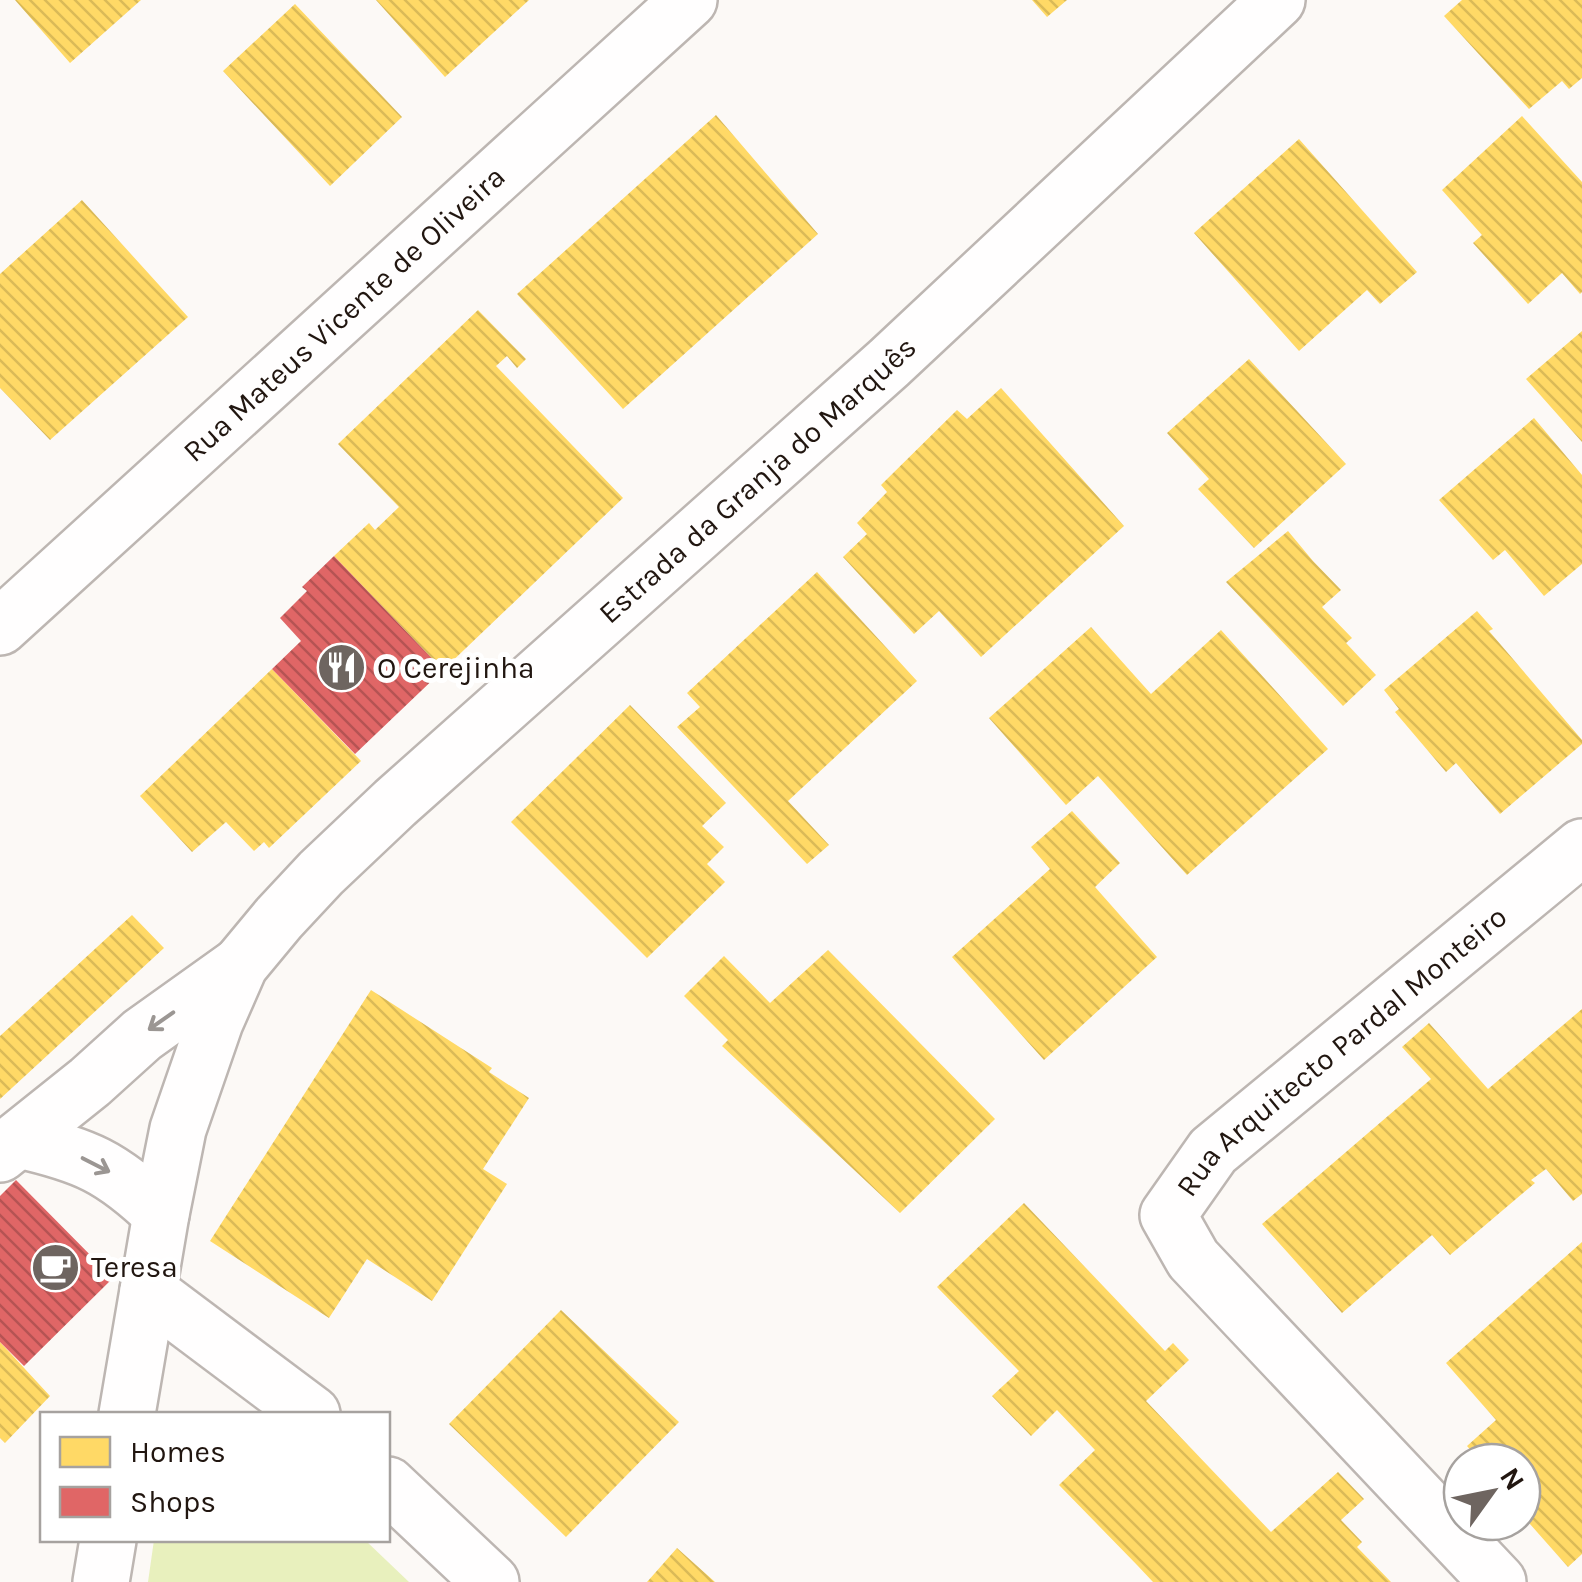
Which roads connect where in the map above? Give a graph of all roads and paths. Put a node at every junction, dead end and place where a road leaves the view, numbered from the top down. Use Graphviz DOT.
graph roads {
  1 [pos="688,0"];
  2 [pos="1277,0"];
  3 [pos="0,627"];
  4 [pos="1582,847"];
  5 [pos="240,965"];
  6 [pos="9,1147"];
  7 [pos="161,1214"];
  8 [pos="148,1291"];
  9 [pos="128,1412"];
  10 [pos="309,1412"];
  11 [pos="390,1487"];
  12 [pos="108,1542"];
  13 [pos="101,1582"];
  14 [pos="491,1582"];
  15 [pos="1498,1582"];
  1 -- 3 [label="street, Rua Mateus Vicente de Oliveira"];
  2 -- 5 [label="street, Estrada da Granja do Marquês"];
  4 -- 15 [label="street, Rua Arquitecto Pardal Monteiro"];
  5 -- 6 [label="street, Estrada da Granja do Marquês, one-way"];
  5 -- 7 [label="street, Estrada da Granja do Marquês"];
  6 -- 7 [label="street, one-way"];
  7 -- 8 [label="street, Estrada da Granja do Marquês"];
  8 -- 9 [label="street, Estrada da Granja do Marquês"];
  8 -- 10 [label="street"];
  11 -- 14 [label="street"];
  12 -- 13 [label="street"];
}
